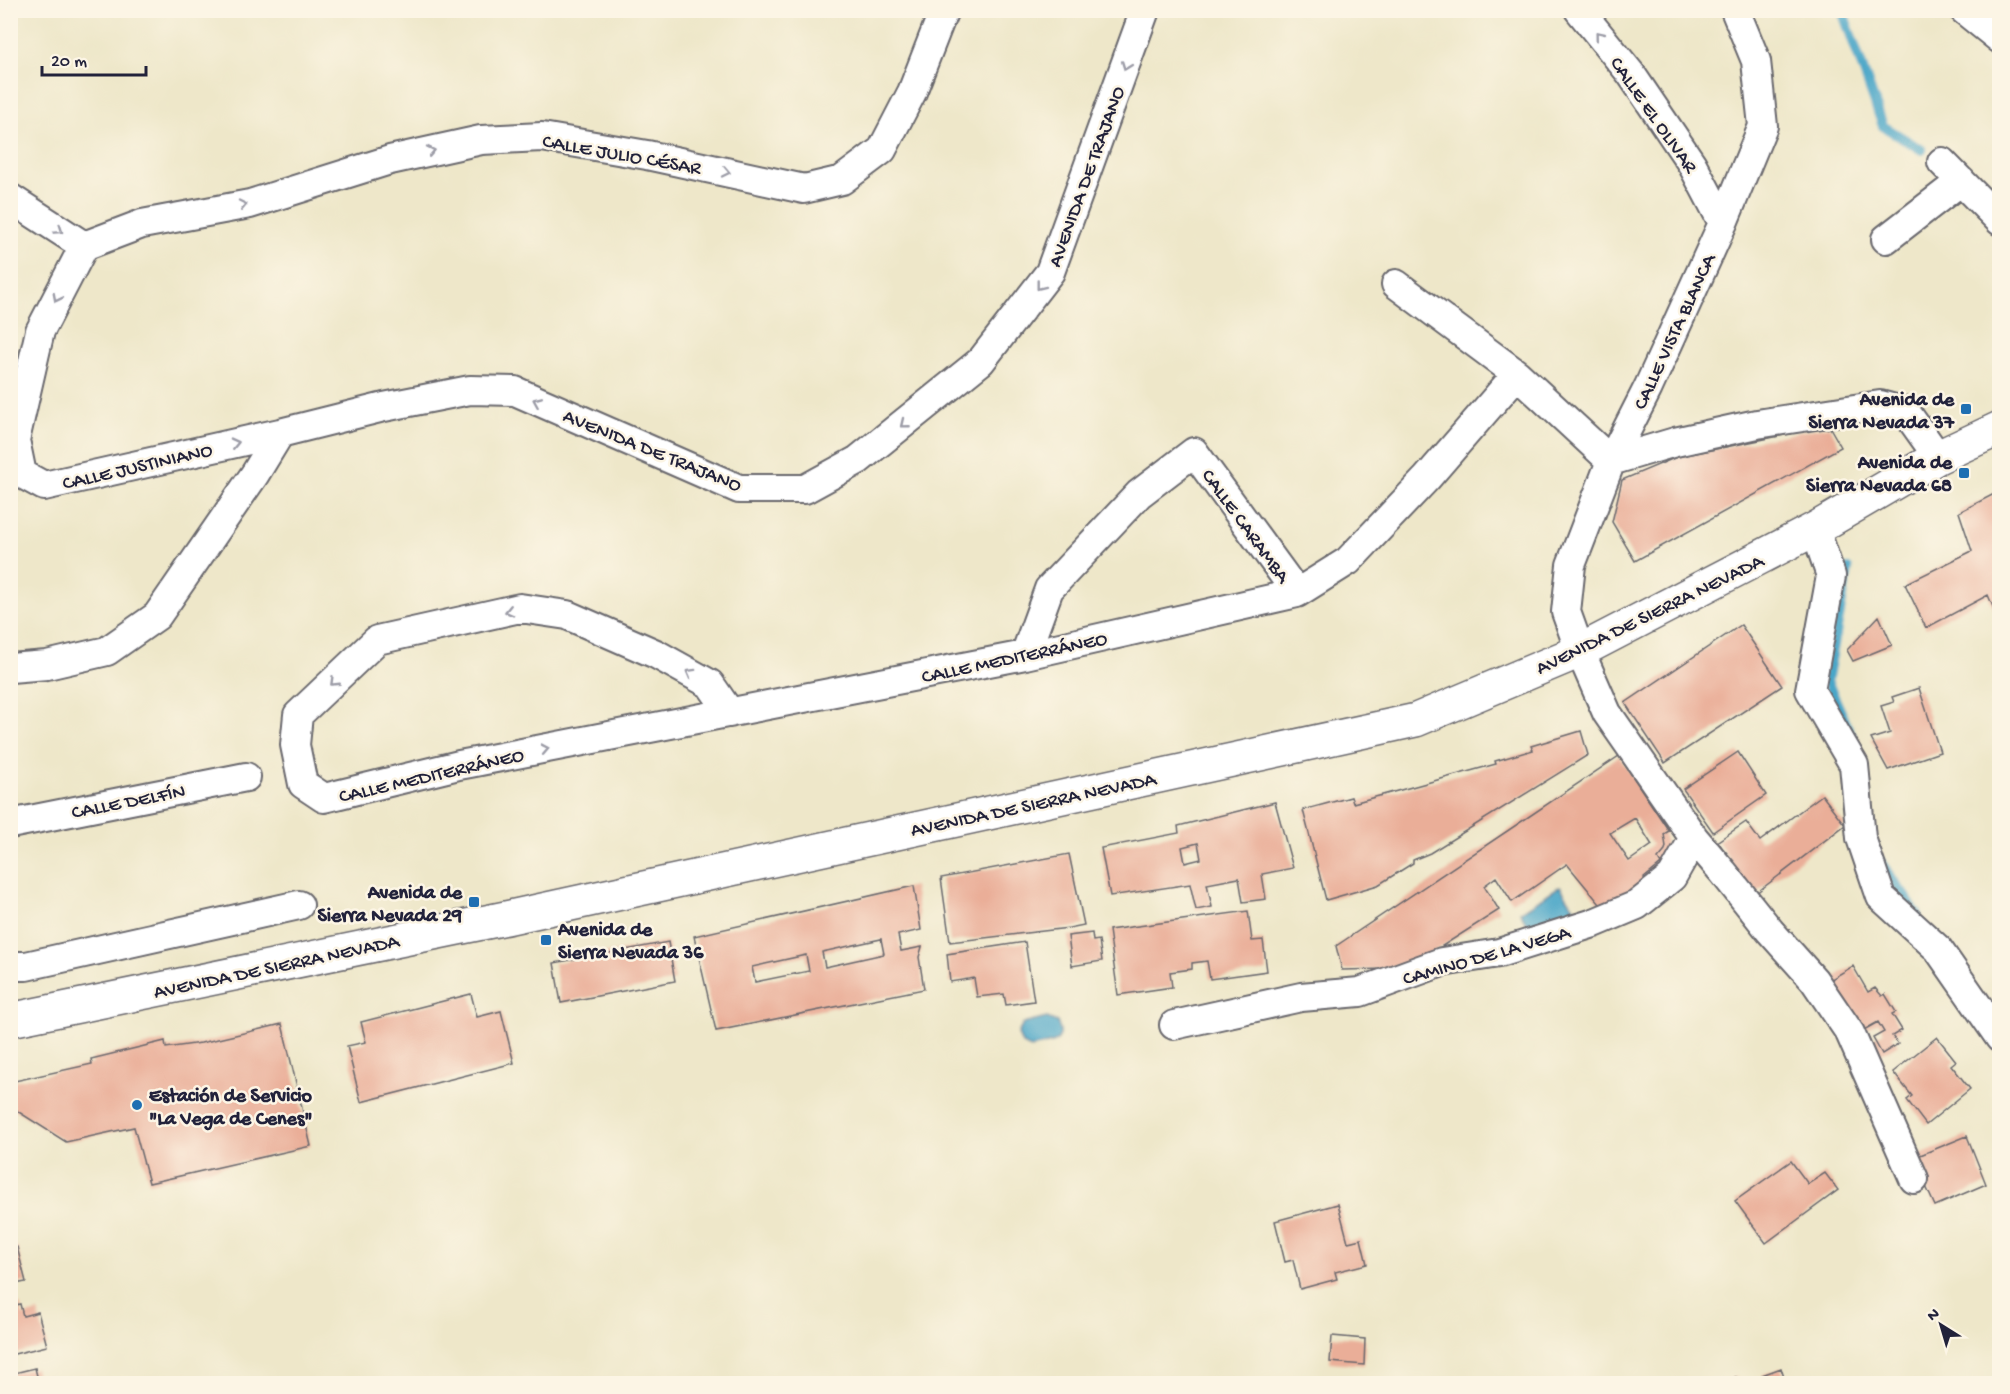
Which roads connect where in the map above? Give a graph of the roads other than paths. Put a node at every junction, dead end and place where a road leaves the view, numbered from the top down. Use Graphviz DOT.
graph roads {
  1 [pos="944,10"];
  2 [pos="1145,10"];
  3 [pos="1579,10"];
  4 [pos="1735,10"];
  5 [pos="1964,10"];
  6 [pos="2000,39"];
  7 [pos="10,198"];
  8 [pos="2000,221"];
  9 [pos="1723,223"];
  10 [pos="1886,239"];
  11 [pos="84,246"];
  12 [pos="1396,284"];
  13 [pos="1517,374"];
  14 [pos="2000,428"];
  15 [pos="280,433"];
  16 [pos="1938,457"];
  17 [pos="1611,461"];
  18 [pos="1815,529"];
  19 [pos="1297,593"];
  20 [pos="1580,651"];
  21 [pos="1025,655"];
  22 [pos="10,668"];
  23 [pos="730,713"];
  24 [pos="246,777"];
  25 [pos="10,824"];
  26 [pos="1694,838"];
  27 [pos="299,905"];
  28 [pos="10,966"];
  29 [pos="10,1020"];
  30 [pos="1174,1025"];
  31 [pos="2000,1038"];
  32 [pos="1914,1179"];
  11 -- 1 [label="street, CALLE JULIO CÉSAR, one-way"];
  2 -- 15 [label="street, AVENIDA DE TRAJANO, one-way"];
  9 -- 3 [label="street, CALLE EL OLIVAR, one-way"];
  4 -- 9 [label="street, CALLE VISTA BLANCA"];
  5 -- 6 [label="street"];
  7 -- 11 [label="street, one-way"];
  8 -- 10 [label="street"];
  9 -- 17 [label="street, CALLE VISTA BLANCA"];
  11 -- 15 [label="street, CALLE JUSTINIANO, one-way"];
  12 -- 13 [label="street"];
  13 -- 17 [label="street"];
  13 -- 19 [label="street, CALLE CARAMBA"];
  14 -- 16 [label="street, AVENIDA DE SIERRA NEVADA"];
  15 -- 22 [label="street"];
  16 -- 17 [label="street"];
  16 -- 18 [label="street, AVENIDA DE SIERRA NEVADA"];
  17 -- 20 [label="street, CALLE VISTA BLANCA"];
  18 -- 20 [label="street, AVENIDA DE SIERRA NEVADA"];
  18 -- 31 [label="street"];
  19 -- 21 [label="street, CALLE MEDITERRÁNEO"];
  19 -- 21 [label="street, CALLE CARAMBA"];
  20 -- 26 [label="street"];
  20 -- 29 [label="street, AVENIDA DE SIERRA NEVADA"];
  21 -- 23 [label="street, CALLE MEDITERRÁNEO"];
  23 -- 23 [label="street, CALLE MEDITERRÁNEO, one-way"];
  24 -- 25 [label="street, CALLE DELFÍN"];
  26 -- 30 [label="street, CAMINO DE LA VEGA"];
  26 -- 32 [label="street"];
  27 -- 28 [label="street"];
}
